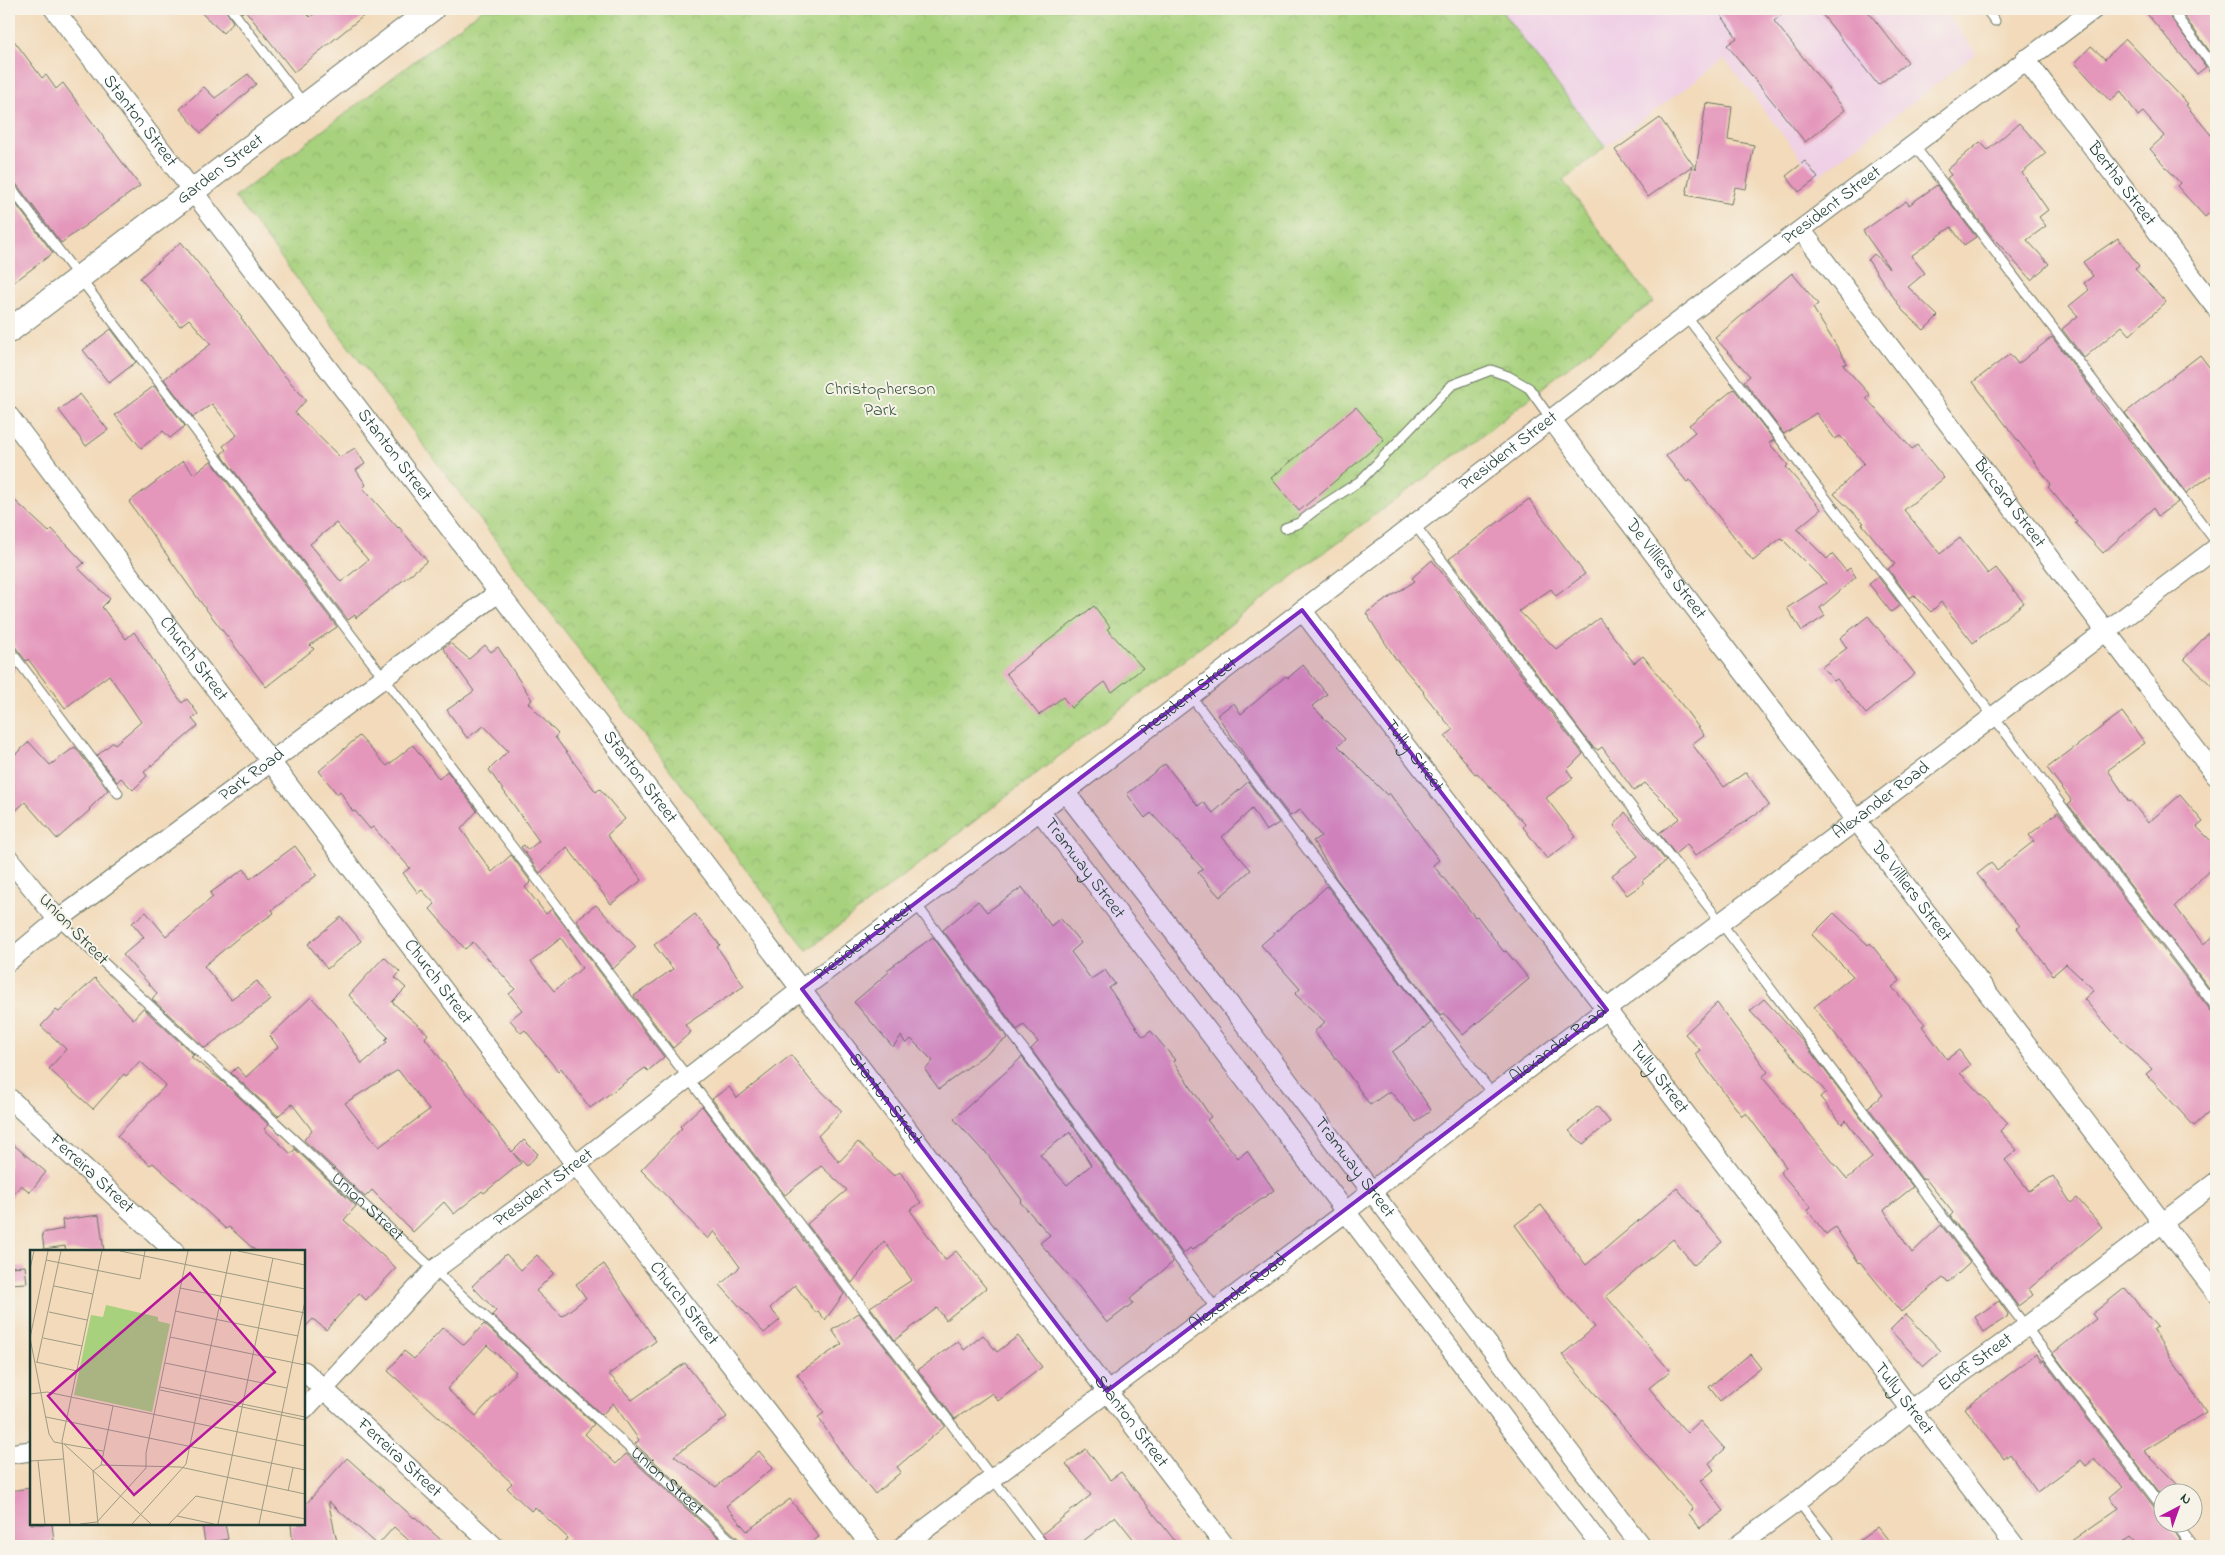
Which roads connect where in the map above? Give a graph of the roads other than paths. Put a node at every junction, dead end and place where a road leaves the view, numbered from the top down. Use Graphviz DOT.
graph roads {
  1 [pos="54,9"];
  2 [pos="231,9"];
  3 [pos="432,9"];
  4 [pos="1986,9"];
  5 [pos="2094,9"];
  6 [pos="2170,9"];
  7 [pos="1995,21"];
  8 [pos="2025,60"];
  9 [pos="2216,70"];
  10 [pos="305,105"];
  11 [pos="1912,144"];
  12 [pos="9,185"];
  13 [pos="193,190"];
  14 [pos="1802,231"];
  15 [pos="78,278"];
  16 [pos="2216,308"];
  17 [pos="1686,316"];
  18 [pos="9,331"];
  19 [pos="9,416"];
  20 [pos="1551,419"];
  21 [pos="1414,524"];
  22 [pos="1285,528"];
  23 [pos="2216,542"];
  24 [pos="2216,548"];
  25 [pos="499,592"];
  26 [pos="1302,610"];
  27 [pos="2107,632"];
  28 [pos="9,649"];
  29 [pos="384,676"];
  30 [pos="1190,695"];
  31 [pos="1993,718"];
  32 [pos="272,761"];
  33 [pos="2216,776"];
  34 [pos="1065,792"];
  35 [pos="118,793"];
  36 [pos="1039,810"];
  37 [pos="1856,820"];
  38 [pos="9,859"];
  39 [pos="916,904"];
  40 [pos="58,920"];
  41 [pos="1722,923"];
  42 [pos="9,960"];
  43 [pos="802,989"];
  44 [pos="1218,989"];
  45 [pos="2216,1007"];
  46 [pos="1192,1008"];
  47 [pos="1607,1010"];
  48 [pos="688,1078"];
  49 [pos="1493,1095"];
  50 [pos="9,1098"];
  51 [pos="576,1165"];
  52 [pos="2216,1182"];
  53 [pos="1372,1191"];
  54 [pos="1347,1211"];
  55 [pos="2163,1223"];
  56 [pos="173,1250"];
  57 [pos="434,1270"];
  58 [pos="2216,1293"];
  59 [pos="1216,1309"];
  60 [pos="2027,1326"];
  61 [pos="305,1372"];
  62 [pos="324,1390"];
  63 [pos="1107,1391"];
  64 [pos="305,1409"];
  65 [pos="1911,1410"];
  66 [pos="30,1452"];
  67 [pos="9,1454"];
  68 [pos="992,1478"];
  69 [pos="2152,1494"];
  70 [pos="1798,1501"];
  71 [pos="2182,1532"];
  72 [pos="494,1546"];
  73 [pos="737,1546"];
  74 [pos="871,1546"];
  75 [pos="903,1546"];
  76 [pos="1044,1546"];
  77 [pos="1225,1546"];
  78 [pos="1602,1546"];
  79 [pos="1641,1546"];
  80 [pos="1737,1546"];
  81 [pos="1833,1546"];
  82 [pos="2015,1546"];
  83 [pos="2192,1546"];
  1 -- 13 [label="street, Stanton Street"];
  2 -- 10 [label="lane"];
  3 -- 10 [label="street, Garden Street"];
  4 -- 7 [label="lane"];
  5 -- 8 [label="street, President Street"];
  6 -- 9 [label="lane"];
  8 -- 11 [label="street, President Street"];
  8 -- 16 [label="street, Bertha Street"];
  10 -- 13 [label="street, Garden Street"];
  11 -- 14 [label="street, President Street"];
  11 -- 23 [label="lane"];
  12 -- 15 [label="lane"];
  13 -- 15 [label="street, Garden Street"];
  13 -- 25 [label="street, Stanton Street"];
  14 -- 17 [label="street, President Street"];
  14 -- 27 [label="street, Biccard Street"];
  15 -- 18 [label="street, Garden Street"];
  15 -- 29 [label="lane"];
  17 -- 20 [label="street, President Street"];
  17 -- 31 [label="lane"];
  19 -- 32 [label="street, Church Street"];
  20 -- 21 [label="street, President Street"];
  20 -- 22 [label="lane"];
  20 -- 37 [label="street, De Villiers Street"];
  21 -- 26 [label="street, President Street"];
  21 -- 41 [label="lane"];
  24 -- 27 [label="street, Alexander Road"];
  25 -- 29 [label="street, Park Road"];
  25 -- 43 [label="street, Stanton Street"];
  26 -- 30 [label="street, President Street"];
  26 -- 47 [label="street, Tully Street"];
  27 -- 31 [label="street, Alexander Road"];
  27 -- 33 [label="street, Biccard Street"];
  28 -- 35 [label="lane"];
  29 -- 32 [label="street, Park Road"];
  29 -- 48 [label="lane"];
  30 -- 34 [label="street, President Street"];
  30 -- 49 [label="lane"];
  31 -- 37 [label="street, Alexander Road"];
  31 -- 45 [label="lane"];
  32 -- 40 [label="street, Park Road"];
  32 -- 51 [label="street, Church Street"];
  34 -- 36 [label="street, President Street"];
  34 -- 44 [label="street, Tramway Street"];
  36 -- 39 [label="street, President Street"];
  36 -- 46 [label="street, Tramway Street"];
  37 -- 41 [label="street, Alexander Road"];
  37 -- 55 [label="street, De Villiers Street"];
  38 -- 40 [label="street, Union Street"];
  39 -- 43 [label="street, President Street"];
  39 -- 59 [label="lane"];
  40 -- 42 [label="street, Park Road"];
  40 -- 57 [label="lane, Union Street"];
  41 -- 47 [label="street, Alexander Road"];
  41 -- 60 [label="lane"];
  43 -- 48 [label="street, President Street"];
  43 -- 63 [label="street, Stanton Street"];
  44 -- 46 [label="street"];
  44 -- 53 [label="street, Tramway Street"];
  46 -- 54 [label="street, Tramway Street"];
  47 -- 49 [label="street, Alexander Road"];
  47 -- 65 [label="street, Tully Street"];
  48 -- 51 [label="street, President Street"];
  48 -- 68 [label="lane"];
  49 -- 53 [label="street, Alexander Road"];
  50 -- 56 [label="street, Ferreira Street"];
  51 -- 57 [label="street, President Street"];
  51 -- 74 [label="street, Church Street"];
  52 -- 55 [label="street, Eloff Street"];
  53 -- 54 [label="street, Alexander Road"];
  53 -- 79 [label="street, Tramway Street"];
  54 -- 59 [label="street, Alexander Road"];
  54 -- 78 [label="street, Tramway Street"];
  55 -- 58 [label="street, De Villiers Street"];
  55 -- 60 [label="street, Eloff Street"];
  57 -- 62 [label="street, President Street"];
  57 -- 73 [label="lane, Union Street"];
  59 -- 63 [label="street, Alexander Road"];
  60 -- 65 [label="street, Eloff Street"];
  60 -- 69 [label="lane"];
  61 -- 62 [label="street, Ferreira Street"];
  62 -- 64 [label="street, President Street"];
  62 -- 72 [label="street, Ferreira Street"];
  63 -- 68 [label="street, Alexander Road"];
  63 -- 77 [label="street, Stanton Street"];
  65 -- 70 [label="street, Eloff Street"];
  65 -- 82 [label="street, Tully Street"];
  66 -- 67 [label="street"];
  68 -- 75 [label="street, Alexander Road"];
  68 -- 76 [label="lane"];
  70 -- 80 [label="street, Eloff Street"];
  70 -- 81 [label="lane"];
  71 -- 83 [label="lane"];
}
